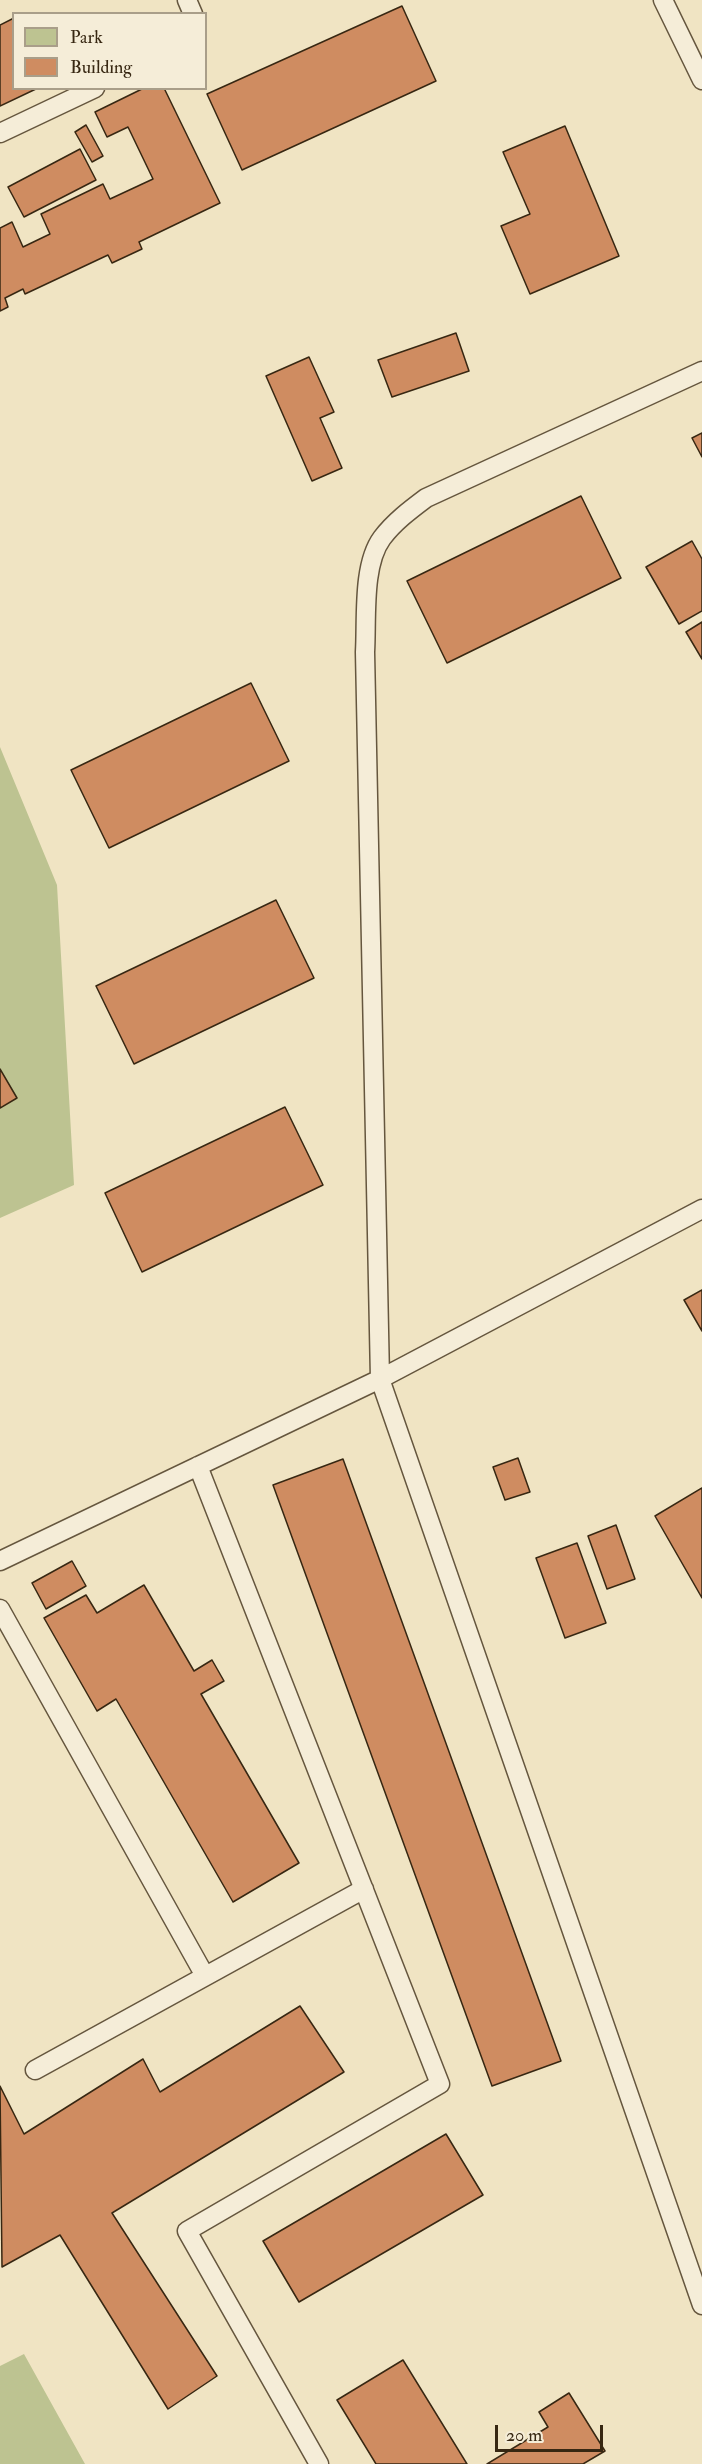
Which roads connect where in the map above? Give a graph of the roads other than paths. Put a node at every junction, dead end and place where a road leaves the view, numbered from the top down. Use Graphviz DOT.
graph roads {
  1 [pos="663,0"];
  2 [pos="702,80"];
  3 [pos="91,90"];
  4 [pos="0,134"];
  5 [pos="702,371"];
  6 [pos="702,1209"];
  7 [pos="380,1379"];
  8 [pos="198,1466"];
  9 [pos="0,1561"];
  10 [pos="0,1609"];
  11 [pos="364,1889"];
  12 [pos="205,1976"];
  13 [pos="35,2070"];
  14 [pos="702,2305"];
  15 [pos="319,2464"];
  1 -- 2 [label="lane"];
  3 -- 4 [label="lane"];
  5 -- 7 [label="lane"];
  6 -- 7 [label="lane"];
  7 -- 8 [label="lane"];
  7 -- 14 [label="lane"];
  8 -- 9 [label="lane"];
  8 -- 11 [label="lane"];
  10 -- 12 [label="lane"];
  11 -- 12 [label="lane"];
  11 -- 15 [label="lane"];
  12 -- 13 [label="lane"];
}
